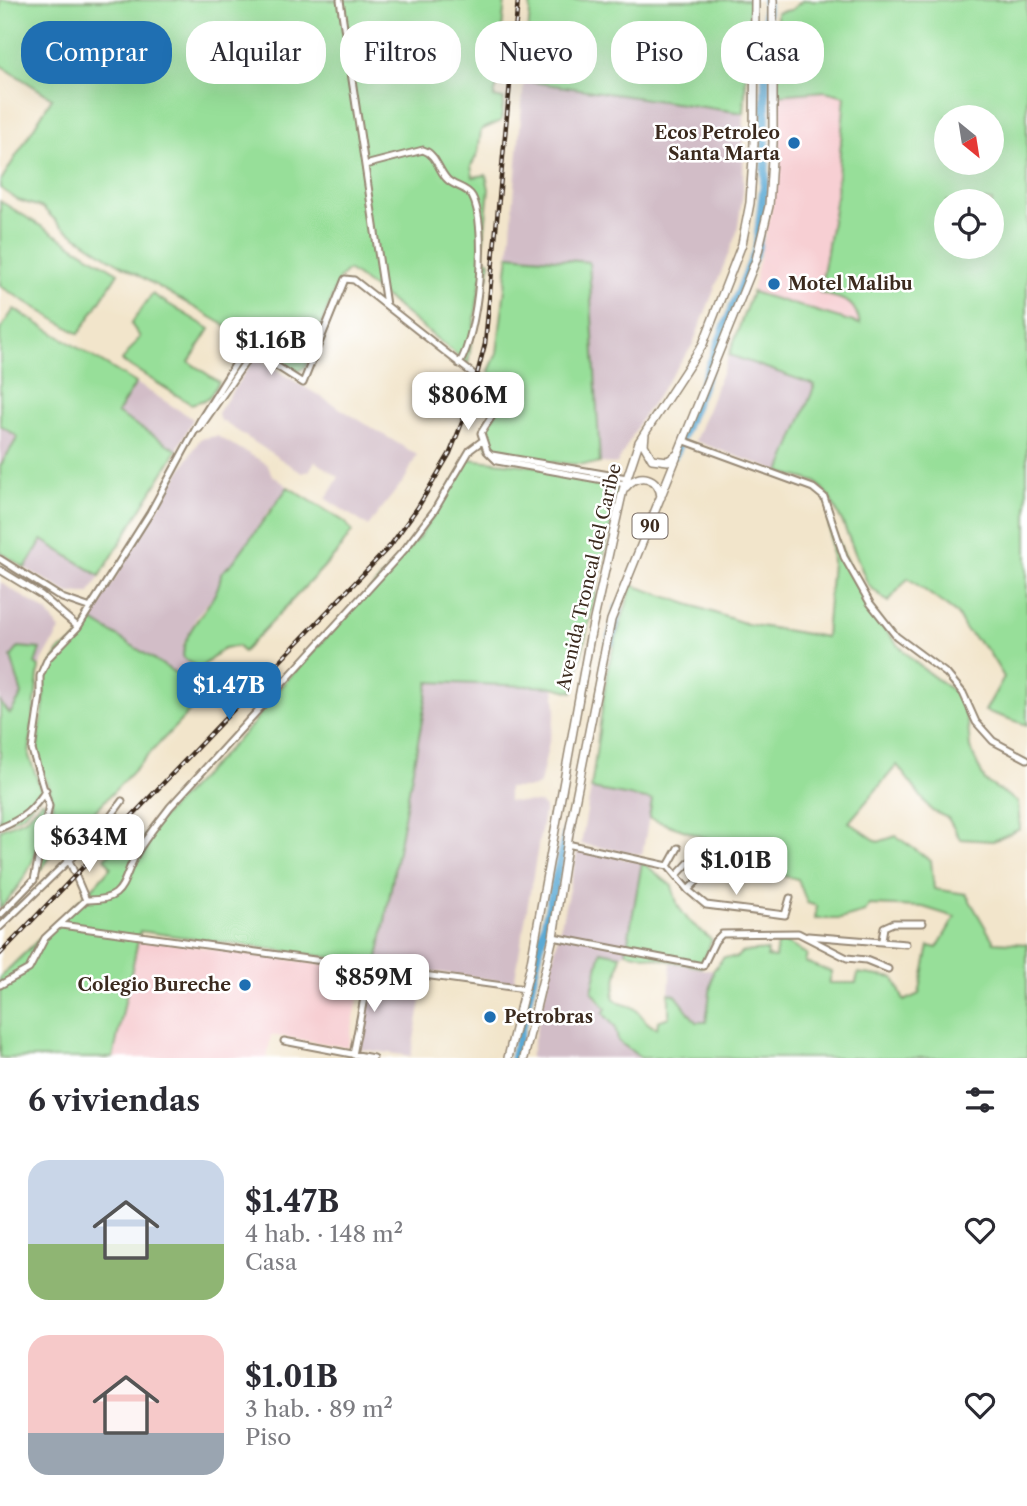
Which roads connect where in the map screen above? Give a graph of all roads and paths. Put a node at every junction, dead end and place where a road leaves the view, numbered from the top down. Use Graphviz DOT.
graph roads {
  1 [pos="340,0"];
  2 [pos="755,0"];
  3 [pos="773,0"];
  4 [pos="365,165"];
  5 [pos="386,306"];
  6 [pos="458,364"];
  7 [pos="646,430"];
  8 [pos="482,441"];
  9 [pos="685,441"];
  10 [pos="625,484"];
  11 [pos="661,498"];
  12 [pos="0,559"];
  13 [pos="0,570"];
  14 [pos="88,607"];
  15 [pos="78,626"];
  16 [pos="1027,759"];
  17 [pos="46,790"];
  18 [pos="122,801"];
  19 [pos="0,828"];
  20 [pos="567,844"];
  21 [pos="678,848"];
  22 [pos="694,857"];
  23 [pos="68,859"];
  24 [pos="668,866"];
  25 [pos="709,869"];
  26 [pos="677,875"];
  27 [pos="688,890"];
  28 [pos="790,898"];
  29 [pos="86,900"];
  30 [pos="0,915"];
  31 [pos="923,923"];
  32 [pos="61,925"];
  33 [pos="0,928"];
  34 [pos="808,936"];
  35 [pos="553,937"];
  36 [pos="882,940"];
  37 [pos="906,944"];
  38 [pos="370,967"];
  39 [pos="888,969"];
  40 [pos="0,985"];
  41 [pos="525,989"];
  42 [pos="284,1041"];
  43 [pos="353,1055"];
  44 [pos="373,1058"];
  45 [pos="508,1058"];
  46 [pos="524,1058"];
  1 -- 4 [label="street"];
  2 -- 7 [label="highway, Avenida Troncal del Caribe / 90"];
  3 -- 9 [label="highway, Avenida Troncal del Caribe / 90"];
  4 -- 5 [label="street"];
  4 -- 6 [label="street"];
  5 -- 6 [label="street"];
  5 -- 14 [label="street"];
  6 -- 8 [label="street"];
  7 -- 9 [label="highway"];
  7 -- 10 [label="highway, Avenida Troncal del Caribe / 90"];
  8 -- 10 [label="street"];
  8 -- 29 [label="street"];
  9 -- 11 [label="highway, Avenida Troncal del Caribe / 90"];
  9 -- 16 [label="street"];
  10 -- 11 [label="highway"];
  10 -- 41 [label="highway, Avenida Troncal del Caribe / 90"];
  11 -- 20 [label="highway, Avenida Troncal del Caribe / 90"];
  12 -- 14 [label="street"];
  13 -- 15 [label="street"];
  14 -- 15 [label="street"];
  15 -- 17 [label="street"];
  17 -- 19 [label="street"];
  17 -- 30 [label="street"];
  18 -- 23 [label="street"];
  20 -- 24 [label="street"];
  20 -- 35 [label="highway, Avenida Troncal del Caribe / 90"];
  21 -- 24 [label="street"];
  22 -- 26 [label="street"];
  23 -- 29 [label="street"];
  23 -- 33 [label="street"];
  24 -- 26 [label="street"];
  25 -- 27 [label="street"];
  26 -- 27 [label="street"];
  27 -- 28 [label="street"];
  29 -- 32 [label="street"];
  31 -- 36 [label="street"];
  32 -- 38 [label="street"];
  32 -- 40 [label="street"];
  34 -- 35 [label="street"];
  34 -- 36 [label="street"];
  34 -- 39 [label="street"];
  35 -- 46 [label="highway, Avenida Troncal del Caribe / 90"];
  36 -- 37 [label="street"];
  38 -- 41 [label="street"];
  38 -- 43 [label="street"];
  41 -- 45 [label="highway, Avenida Troncal del Caribe / 90"];
  42 -- 43 [label="street"];
  43 -- 44 [label="street"];
}
